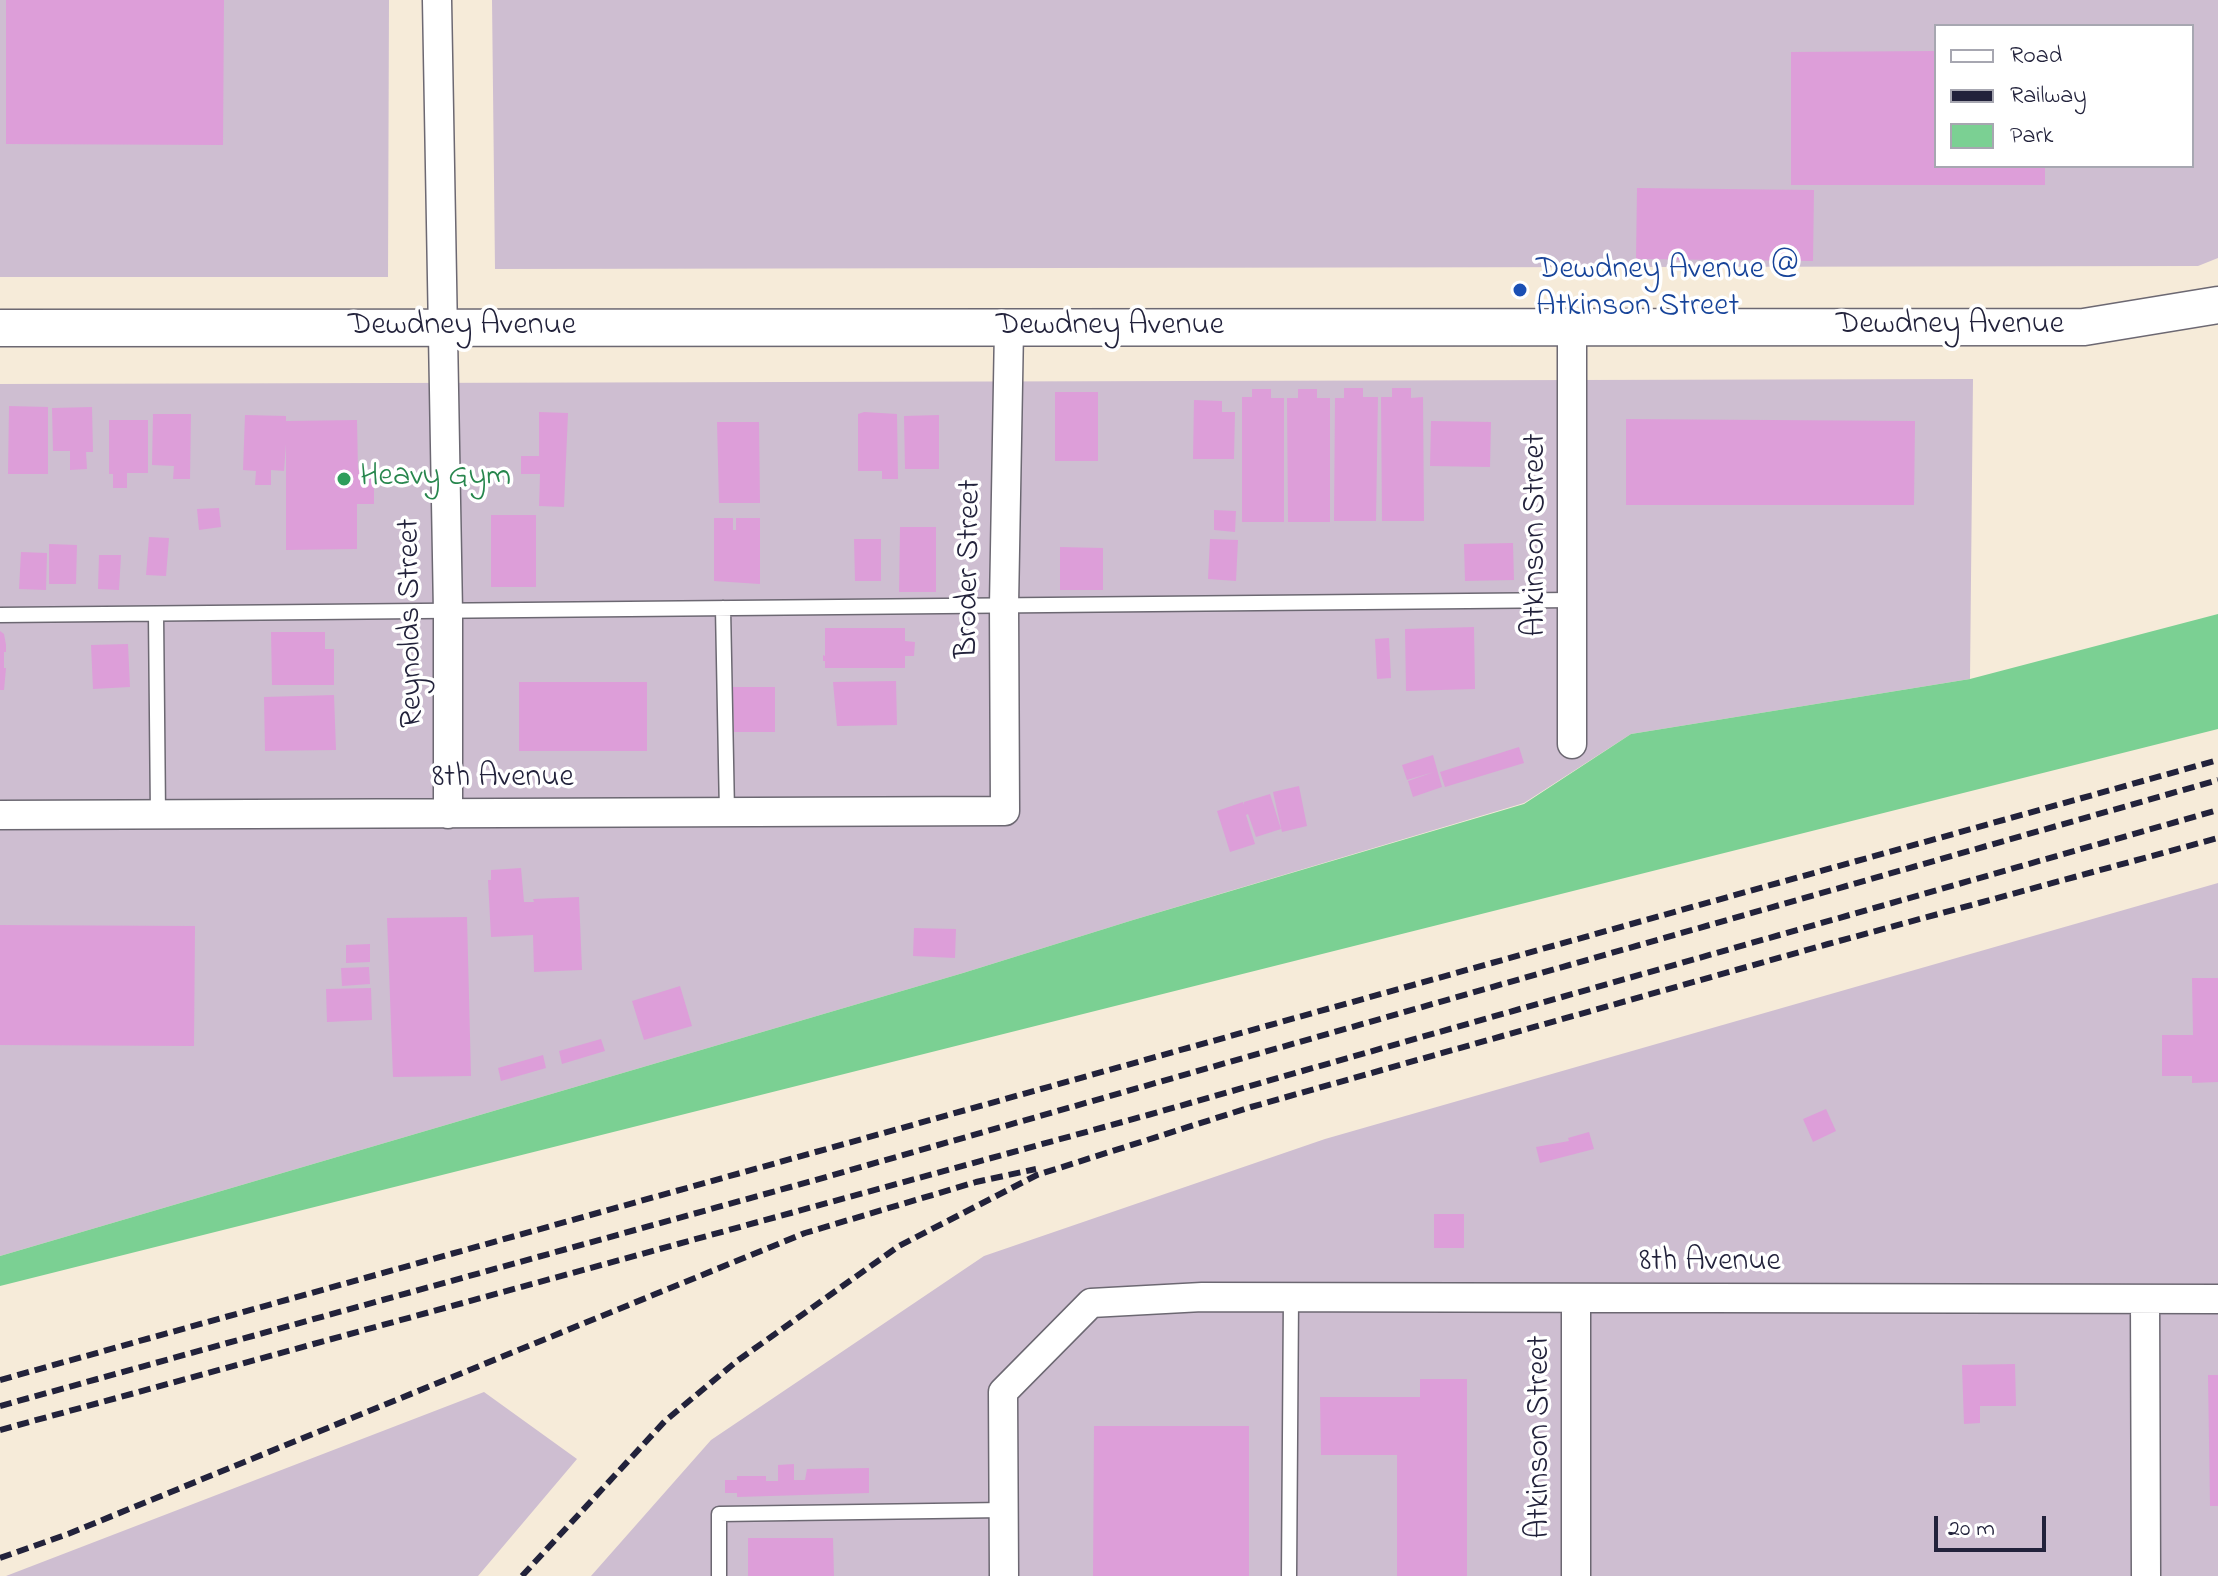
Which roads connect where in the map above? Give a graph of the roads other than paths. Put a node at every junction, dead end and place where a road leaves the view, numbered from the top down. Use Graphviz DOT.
graph roads {
  1 [pos="437,0"];
  2 [pos="2218,305"];
  3 [pos="1572,327"];
  4 [pos="0,328"];
  5 [pos="442,328"];
  6 [pos="1009,328"];
  7 [pos="1572,600"];
  8 [pos="1004,605"];
  9 [pos="723,608"];
  10 [pos="448,612"];
  11 [pos="156,614"];
  12 [pos="0,615"];
  13 [pos="1572,744"];
  14 [pos="1005,811"];
  15 [pos="727,813"];
  16 [pos="448,814"];
  17 [pos="0,815"];
  18 [pos="158,815"];
  19 [pos="1291,1298"];
  20 [pos="1576,1298"];
  21 [pos="2145,1299"];
  22 [pos="2218,1299"];
  23 [pos="1004,1510"];
  24 [pos="719,1576"];
  25 [pos="1004,1576"];
  26 [pos="1289,1576"];
  27 [pos="1576,1576"];
  28 [pos="2146,1576"];
  1 -- 5 [label="street, Reynolds Street"];
  2 -- 3 [label="street, Dewdney Avenue"];
  3 -- 6 [label="street, Dewdney Avenue"];
  3 -- 7 [label="street, Atkinson Street"];
  4 -- 5 [label="street, Dewdney Avenue"];
  5 -- 6 [label="street, Dewdney Avenue"];
  5 -- 10 [label="street, Reynolds Street"];
  6 -- 8 [label="street, Broder Street"];
  7 -- 8 [label="lane"];
  7 -- 13 [label="street, Atkinson Street"];
  8 -- 9 [label="lane"];
  8 -- 14 [label="street, Broder Street"];
  9 -- 10 [label="lane"];
  9 -- 15 [label="lane"];
  10 -- 11 [label="lane"];
  10 -- 16 [label="street, Reynolds Street"];
  11 -- 12 [label="lane"];
  11 -- 18 [label="lane"];
  14 -- 15 [label="street, 8th Avenue"];
  15 -- 16 [label="street, 8th Avenue"];
  16 -- 18 [label="street, 8th Avenue"];
  17 -- 18 [label="street, 8th Avenue"];
  19 -- 20 [label="street, 8th Avenue"];
  19 -- 23 [label="street, 8th Avenue"];
  19 -- 26 [label="lane"];
  20 -- 21 [label="street, 8th Avenue"];
  20 -- 27 [label="street, Atkinson Street"];
  21 -- 22 [label="street, 8th Avenue"];
  21 -- 28 [label="street"];
  23 -- 24 [label="lane"];
  23 -- 25 [label="street"];
}
